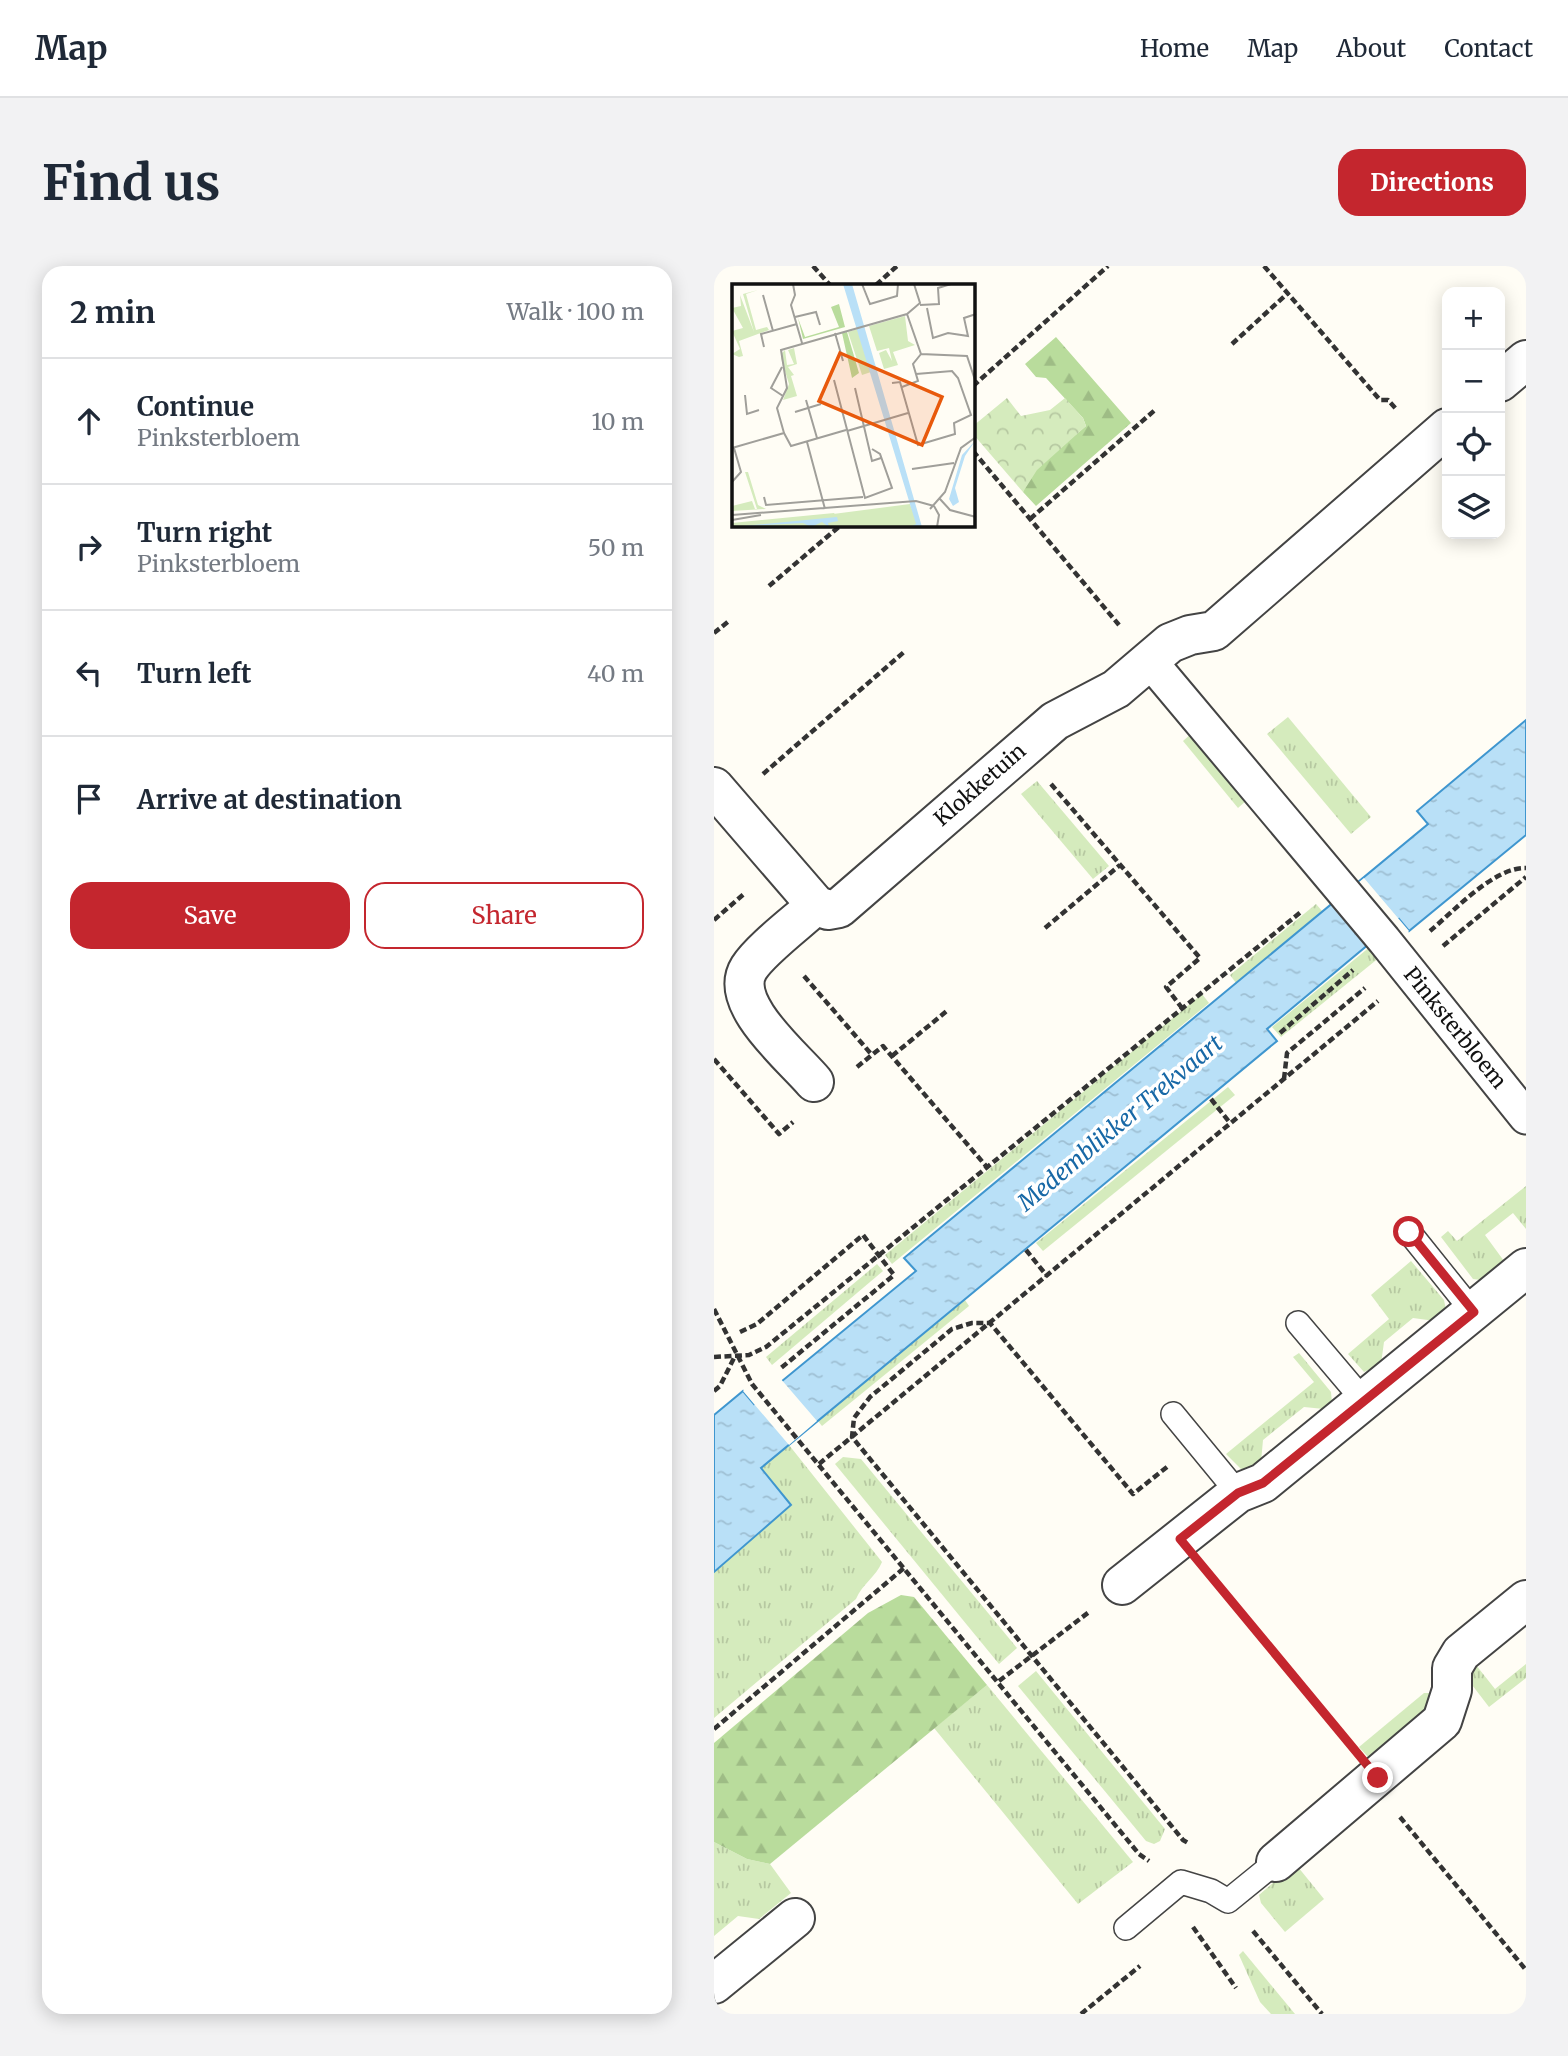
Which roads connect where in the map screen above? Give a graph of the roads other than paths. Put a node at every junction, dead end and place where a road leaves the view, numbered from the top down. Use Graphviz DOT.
graph roads {
  1 [pos="1526,360"];
  2 [pos="1505,378"];
  3 [pos="1437,437"];
  4 [pos="1149,660"];
  5 [pos="721,795"];
  6 [pos="816,905"];
  7 [pos="814,1082"];
  8 [pos="1526,1117"];
  9 [pos="1409,1232"];
  10 [pos="1526,1268"];
  11 [pos="1474,1312"];
  12 [pos="1298,1323"];
  13 [pos="1364,1401"];
  14 [pos="1173,1414"];
  15 [pos="1238,1493"];
  16 [pos="1122,1585"];
  17 [pos="1526,1600"];
  18 [pos="1263,1873"];
  19 [pos="795,1918"];
  20 [pos="1126,1928"];
  21 [pos="714,1984"];
  1 -- 2 [label="street"];
  3 -- 4 [label="street, Klokketuin"];
  4 -- 6 [label="street, Klokketuin"];
  4 -- 8 [label="street, Pinksterbloem"];
  5 -- 6 [label="street"];
  6 -- 7 [label="street"];
  9 -- 11 [label="lane"];
  10 -- 11 [label="street"];
  11 -- 13 [label="street"];
  12 -- 13 [label="lane"];
  13 -- 15 [label="street"];
  14 -- 15 [label="lane"];
  15 -- 16 [label="street"];
  17 -- 18 [label="street"];
  18 -- 20 [label="lane"];
  19 -- 21 [label="street"];
}
